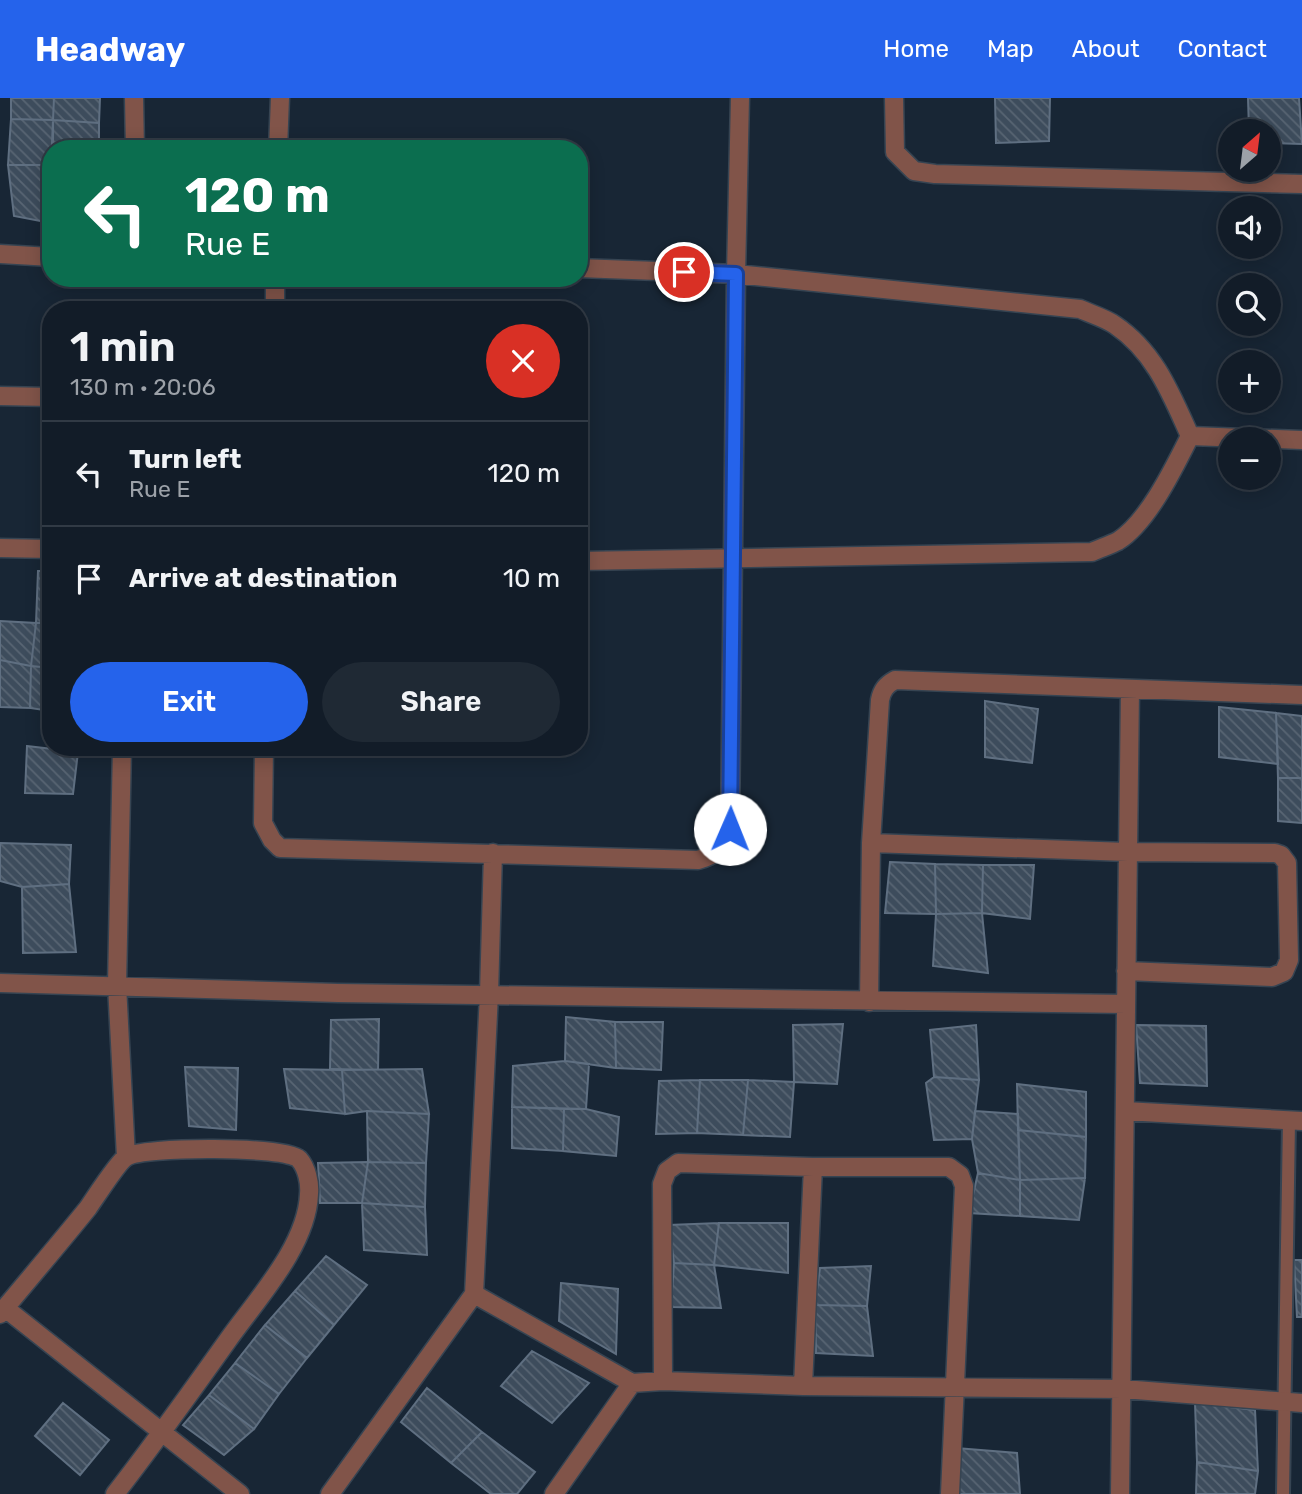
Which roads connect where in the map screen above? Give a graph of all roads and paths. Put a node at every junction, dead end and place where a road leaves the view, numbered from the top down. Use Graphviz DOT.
graph roads {
  1 [pos="134,98"];
  2 [pos="280,98"];
  3 [pos="740,98"];
  4 [pos="894,98"];
  5 [pos="135,140"];
  6 [pos="278,140"];
  7 [pos="1302,184"];
  8 [pos="0,254"];
  9 [pos="42,256"];
  10 [pos="588,268"];
  11 [pos="736,274"];
  12 [pos="0,396"];
  13 [pos="42,397"];
  14 [pos="1190,436"];
  15 [pos="1302,440"];
  16 [pos="0,548"];
  17 [pos="42,549"];
  18 [pos="734,558"];
  19 [pos="588,561"];
  20 [pos="1130,691"];
  21 [pos="1302,695"];
  22 [pos="121,756"];
  23 [pos="264,756"];
  24 [pos="871,844"];
  25 [pos="1127,852"];
  26 [pos="493,853"];
  27 [pos="1126,971"];
  28 [pos="0,983"];
  29 [pos="117,985"];
  30 [pos="489,994"];
  31 [pos="869,1002"];
  32 [pos="1126,1004"];
  33 [pos="1125,1111"];
  34 [pos="1295,1121"];
  35 [pos="126,1157"];
  36 [pos="813,1167"];
  37 [pos="474,1294"];
  38 [pos="3,1311"];
  39 [pos="663,1381"];
  40 [pos="632,1384"];
  41 [pos="803,1386"];
  42 [pos="955,1387"];
  43 [pos="1122,1388"];
  44 [pos="1293,1402"];
  45 [pos="162,1433"];
  46 [pos="114,1494"];
  47 [pos="240,1494"];
  48 [pos="330,1494"];
  49 [pos="554,1494"];
  50 [pos="950,1494"];
  51 [pos="1120,1494"];
  52 [pos="1283,1494"];
  1 -- 5 [label="street"];
  2 -- 6 [label="street"];
  3 -- 11 [label="street"];
  4 -- 7 [label="street"];
  8 -- 9 [label="street"];
  10 -- 11 [label="street"];
  11 -- 14 [label="street"];
  11 -- 18 [label="street"];
  12 -- 13 [label="street"];
  14 -- 15 [label="street"];
  14 -- 18 [label="street"];
  16 -- 17 [label="street"];
  18 -- 19 [label="street"];
  18 -- 26 [label="street"];
  20 -- 21 [label="street"];
  20 -- 24 [label="street"];
  20 -- 25 [label="street"];
  22 -- 29 [label="street"];
  23 -- 26 [label="street"];
  24 -- 25 [label="street"];
  24 -- 31 [label="street"];
  25 -- 27 [label="street"];
  25 -- 27 [label="street"];
  26 -- 30 [label="street"];
  27 -- 32 [label="street"];
  28 -- 29 [label="street"];
  29 -- 30 [label="street"];
  29 -- 35 [label="street"];
  30 -- 31 [label="street"];
  30 -- 37 [label="street"];
  31 -- 32 [label="street"];
  32 -- 33 [label="street"];
  33 -- 34 [label="street"];
  33 -- 43 [label="street"];
  34 -- 44 [label="lane"];
  35 -- 38 [label="street"];
  35 -- 45 [label="street"];
  36 -- 39 [label="street"];
  36 -- 41 [label="street"];
  36 -- 42 [label="street"];
  37 -- 40 [label="street"];
  37 -- 48 [label="street"];
  38 -- 45 [label="street"];
  39 -- 40 [label="street"];
  39 -- 41 [label="street"];
  40 -- 49 [label="street"];
  41 -- 42 [label="street"];
  42 -- 43 [label="street"];
  42 -- 50 [label="street"];
  43 -- 44 [label="street"];
  43 -- 51 [label="street"];
  44 -- 52 [label="lane"];
  45 -- 46 [label="street"];
  45 -- 47 [label="street"];
}
